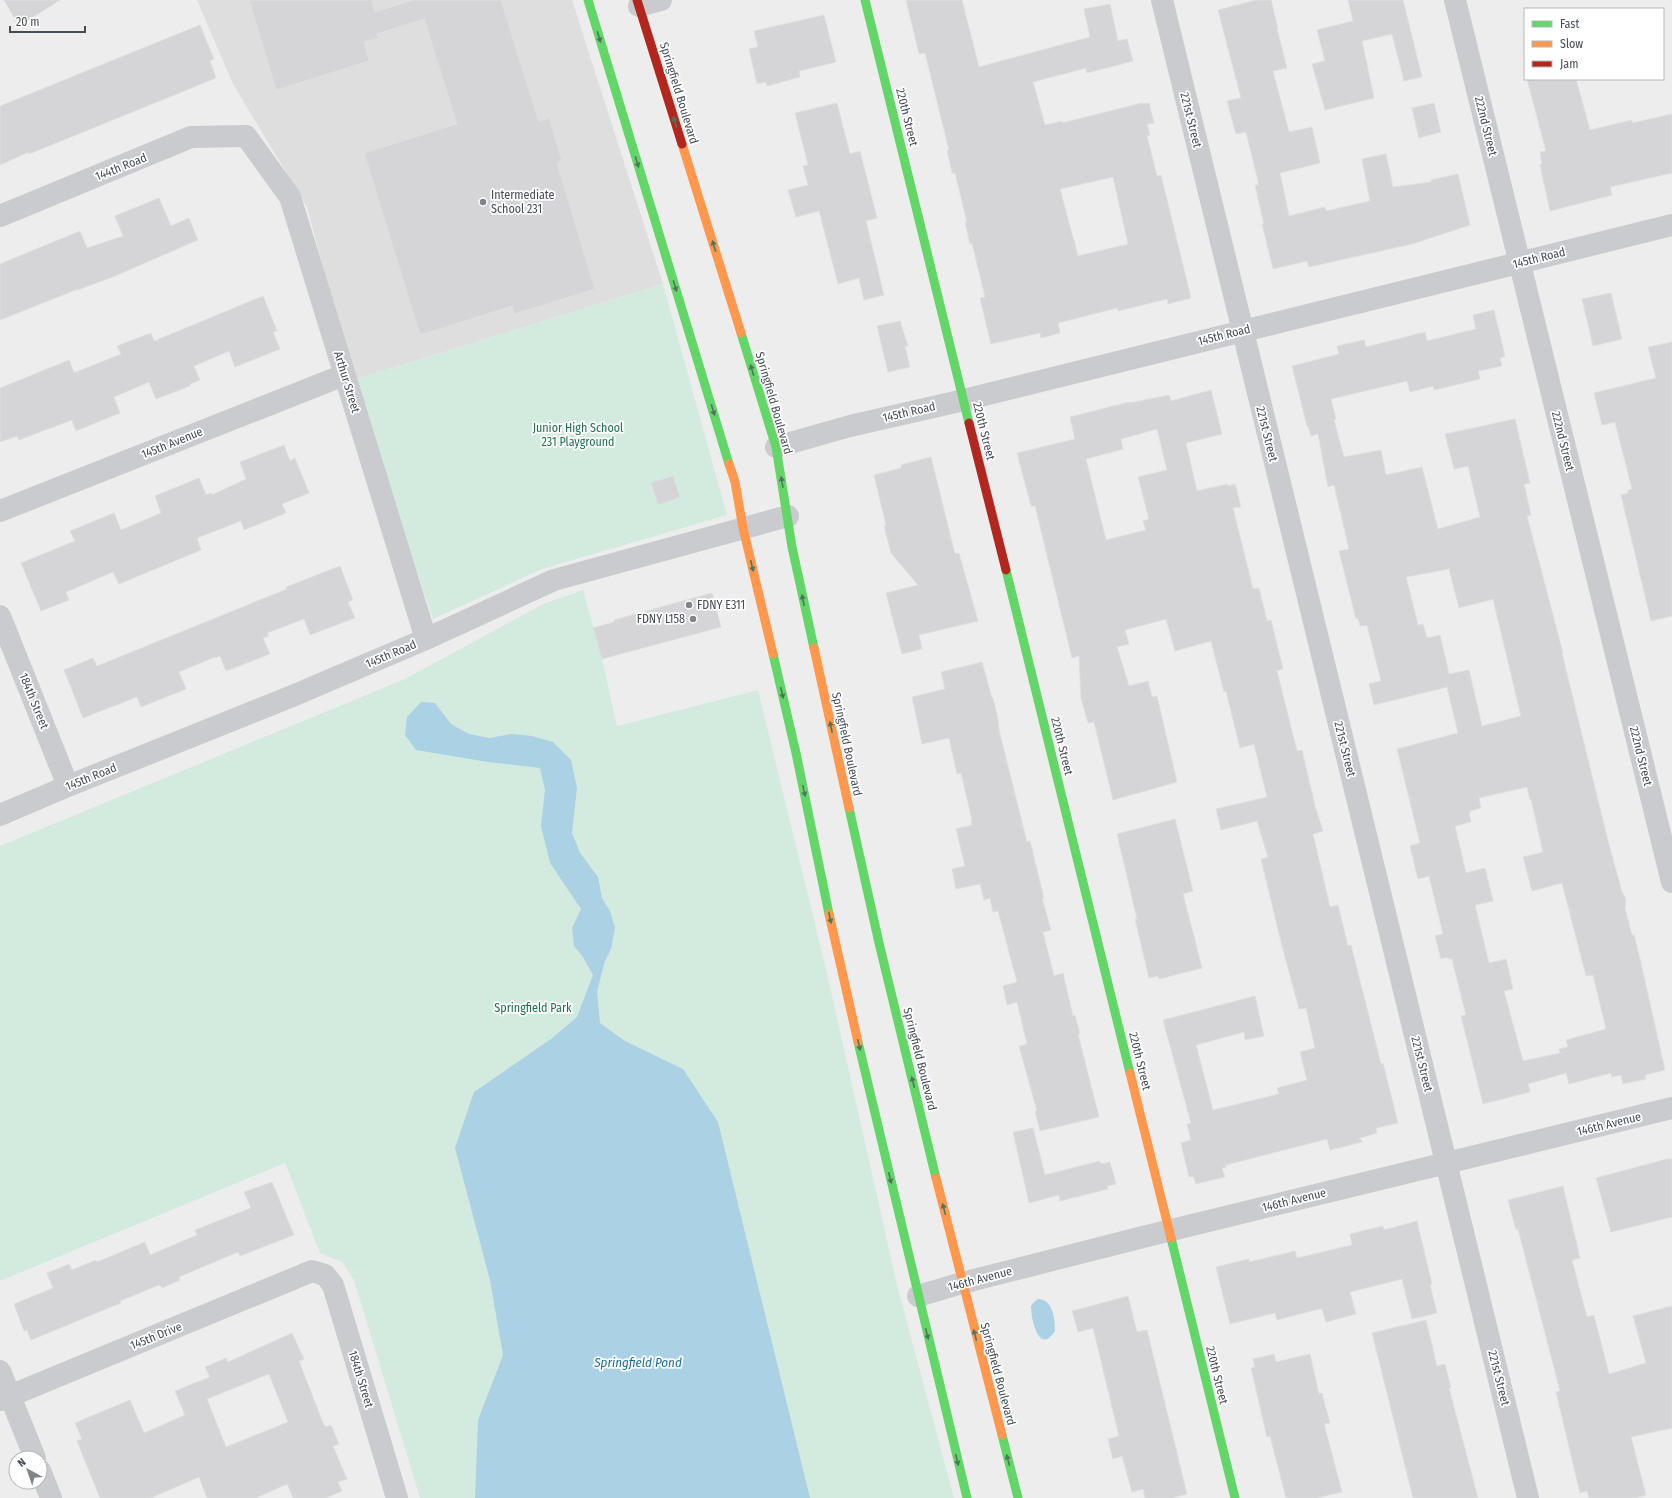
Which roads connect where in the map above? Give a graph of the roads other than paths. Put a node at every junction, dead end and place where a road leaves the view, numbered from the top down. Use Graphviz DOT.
graph roads {
  1 [pos="588,0"];
  2 [pos="661,0"];
  3 [pos="865,0"];
  4 [pos="1162,0"];
  5 [pos="1455,0"];
  6 [pos="638,3"];
  7 [pos="246,136"];
  8 [pos="0,216"];
  9 [pos="1672,224"];
  10 [pos="1519,262"];
  11 [pos="1242,331"];
  12 [pos="344,375"];
  13 [pos="964,400"];
  14 [pos="776,447"];
  15 [pos="0,511"];
  16 [pos="788,516"];
  17 [pos="743,528"];
  18 [pos="0,616"];
  19 [pos="426,639"];
  20 [pos="68,786"];
  21 [pos="0,815"];
  22 [pos="1672,882"];
  23 [pos="1672,1108"];
  24 [pos="1446,1164"];
  25 [pos="1169,1231"];
  26 [pos="312,1271"];
  27 [pos="962,1283"];
  28 [pos="918,1296"];
  29 [pos="0,1371"];
  30 [pos="5,1398"];
  31 [pos="31,1450"];
  32 [pos="397,1498"];
  33 [pos="967,1498"];
  34 [pos="1018,1498"];
  35 [pos="1235,1498"];
  36 [pos="1528,1498"];
  1 -- 17 [label="street, one-way"];
  2 -- 6 [label="street"];
  3 -- 13 [label="street, 220th Street"];
  4 -- 11 [label="street, 221st Street"];
  5 -- 10 [label="street, 222nd Street"];
  14 -- 6 [label="street, Springfield Boulevard, one-way"];
  7 -- 8 [label="street, 144th Road"];
  7 -- 12 [label="street, Arthur Street"];
  9 -- 10 [label="street, 145th Road"];
  10 -- 11 [label="street, 145th Road"];
  10 -- 22 [label="street, 222nd Street"];
  11 -- 13 [label="street, 145th Road"];
  11 -- 24 [label="street, 221st Street"];
  12 -- 15 [label="street, 145th Avenue"];
  12 -- 19 [label="street, Arthur Street"];
  13 -- 14 [label="street, 145th Road"];
  13 -- 25 [label="street, 220th Street"];
  16 -- 14 [label="street, Springfield Boulevard, one-way"];
  16 -- 17 [label="street, 145th Road"];
  27 -- 16 [label="street, Springfield Boulevard, one-way"];
  17 -- 19 [label="street, 145th Road"];
  17 -- 28 [label="street, one-way"];
  18 -- 20 [label="street, 184th Street"];
  19 -- 20 [label="street, 145th Road"];
  20 -- 21 [label="street, 145th Road"];
  23 -- 24 [label="street, 146th Avenue"];
  24 -- 25 [label="street, 146th Avenue"];
  24 -- 36 [label="street, 221st Street"];
  25 -- 27 [label="street, 146th Avenue"];
  25 -- 35 [label="street, 220th Street"];
  26 -- 30 [label="street, 145th Drive"];
  26 -- 32 [label="street, 184th Street"];
  27 -- 28 [label="street, 146th Avenue"];
  34 -- 27 [label="street, Springfield Boulevard, one-way"];
  28 -- 33 [label="street, one-way"];
  29 -- 30 [label="street"];
  30 -- 31 [label="street"];
}
